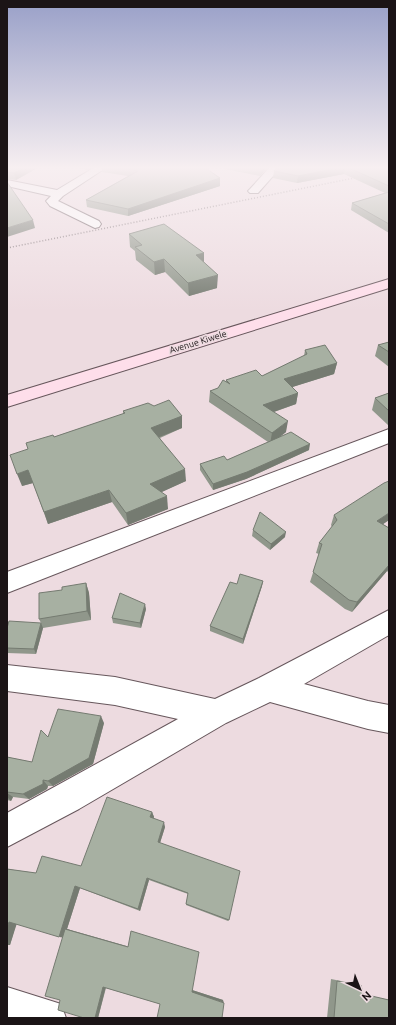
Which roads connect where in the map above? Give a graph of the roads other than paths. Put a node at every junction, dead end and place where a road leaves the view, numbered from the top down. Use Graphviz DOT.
graph roads {
  1 [pos="77,215"];
  2 [pos="95,224"];
  3 [pos="389,283"];
  4 [pos="7,401"];
  5 [pos="389,436"];
  6 [pos="7,583"];
  7 [pos="389,622"];
  8 [pos="7,678"];
  9 [pos="269,688"];
  10 [pos="216,713"];
  11 [pos="389,719"];
  12 [pos="7,831"];
  13 [pos="7,1006"];
  14 [pos="47,1018"];
  1 -- 2 [label="street"];
  3 -- 4 [label="street, Avenue Kiwele"];
  5 -- 6 [label="street"];
  7 -- 9 [label="street"];
  8 -- 10 [label="street"];
  9 -- 10 [label="street"];
  9 -- 11 [label="street"];
  10 -- 12 [label="street"];
  13 -- 14 [label="street"];
}
